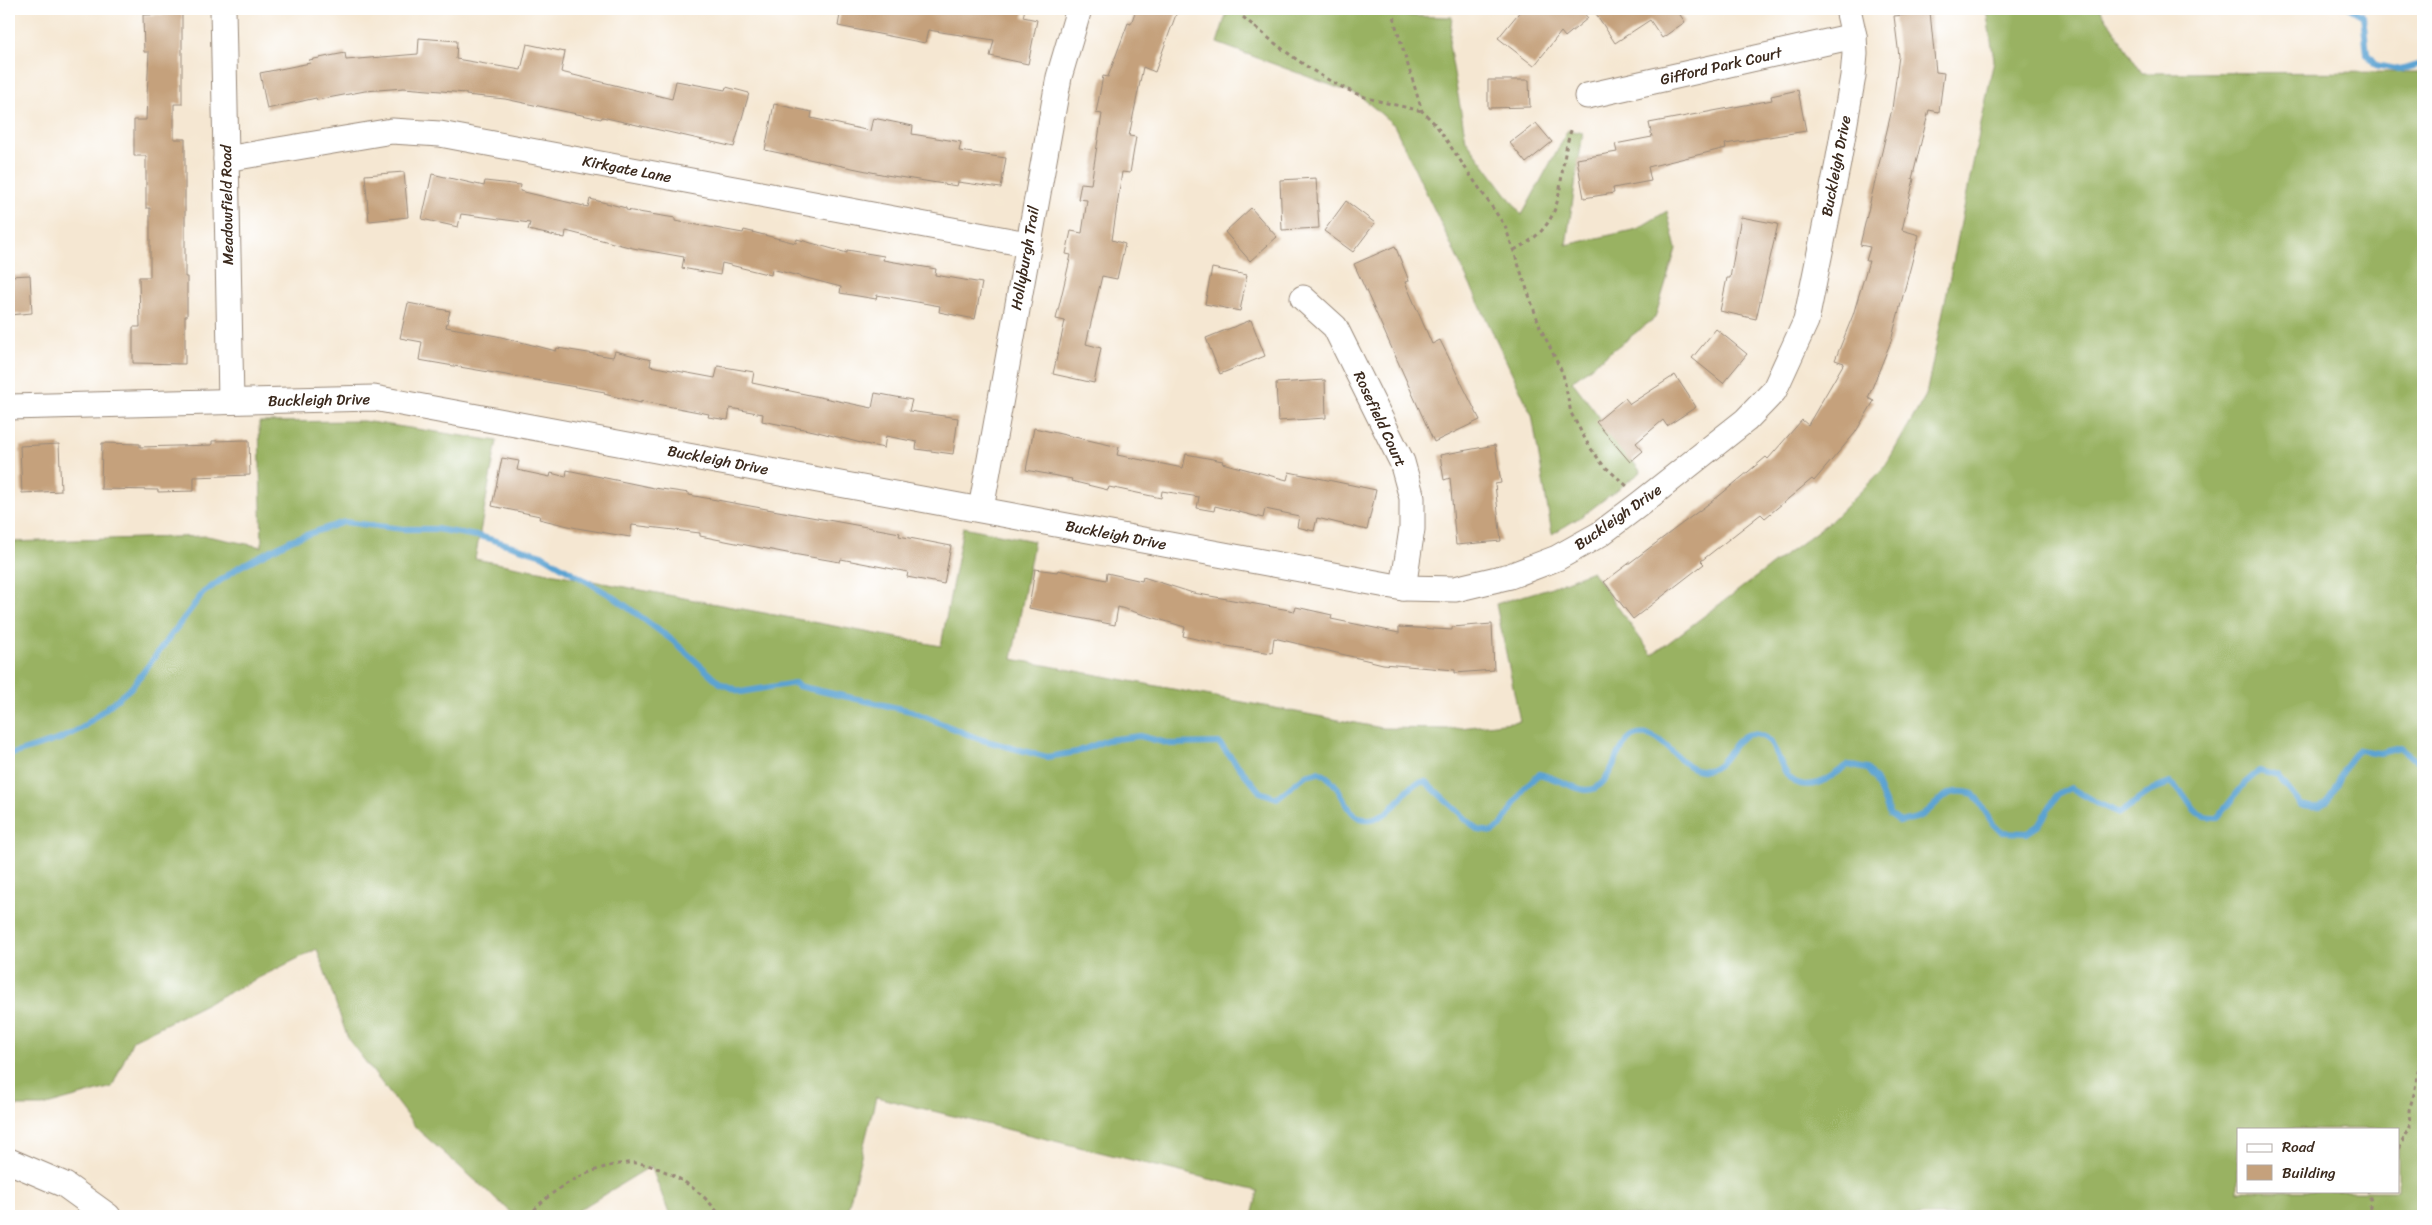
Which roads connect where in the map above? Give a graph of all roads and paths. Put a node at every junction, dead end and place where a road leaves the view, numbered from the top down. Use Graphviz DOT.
graph roads {
  1 [pos="223,9"];
  2 [pos="1079,9"];
  3 [pos="1243,9"];
  4 [pos="1394,9"];
  5 [pos="1848,9"];
  6 [pos="1854,36"];
  7 [pos="1587,96"];
  8 [pos="1422,111"];
  9 [pos="1572,128"];
  10 [pos="226,159"];
  11 [pos="1027,244"];
  12 [pos="1514,250"];
  13 [pos="1303,298"];
  14 [pos="231,401"];
  15 [pos="9,407"];
  16 [pos="1631,490"];
  17 [pos="981,510"];
  18 [pos="1404,588"];
  19 [pos="2423,1043"];
  20 [pos="2400,1146"];
  21 [pos="9,1162"];
  22 [pos="2368,1192"];
  23 [pos="108,1216"];
  24 [pos="529,1216"];
  25 [pos="720,1216"];
  26 [pos="2368,1216"];
  1 -- 10 [label="street, Meadowfield Road"];
  2 -- 11 [label="street, Hollyburgh Trail"];
  3 -- 8 [label="path"];
  4 -- 8 [label="path"];
  5 -- 6 [label="street, Buckleigh Drive"];
  6 -- 7 [label="street, Gifford Park Court"];
  6 -- 18 [label="street, Buckleigh Drive"];
  8 -- 12 [label="path"];
  9 -- 12 [label="path"];
  10 -- 11 [label="street, Kirkgate Lane"];
  10 -- 14 [label="street, Meadowfield Road"];
  11 -- 17 [label="street, Hollyburgh Trail"];
  12 -- 16 [label="path"];
  13 -- 18 [label="street, Rosefield Court"];
  14 -- 15 [label="street, Buckleigh Drive"];
  14 -- 17 [label="street, Buckleigh Drive"];
  17 -- 18 [label="street, Buckleigh Drive"];
  19 -- 20 [label="path"];
  21 -- 23 [label="street"];
  22 -- 26 [label="path"];
  24 -- 25 [label="path"];
}
